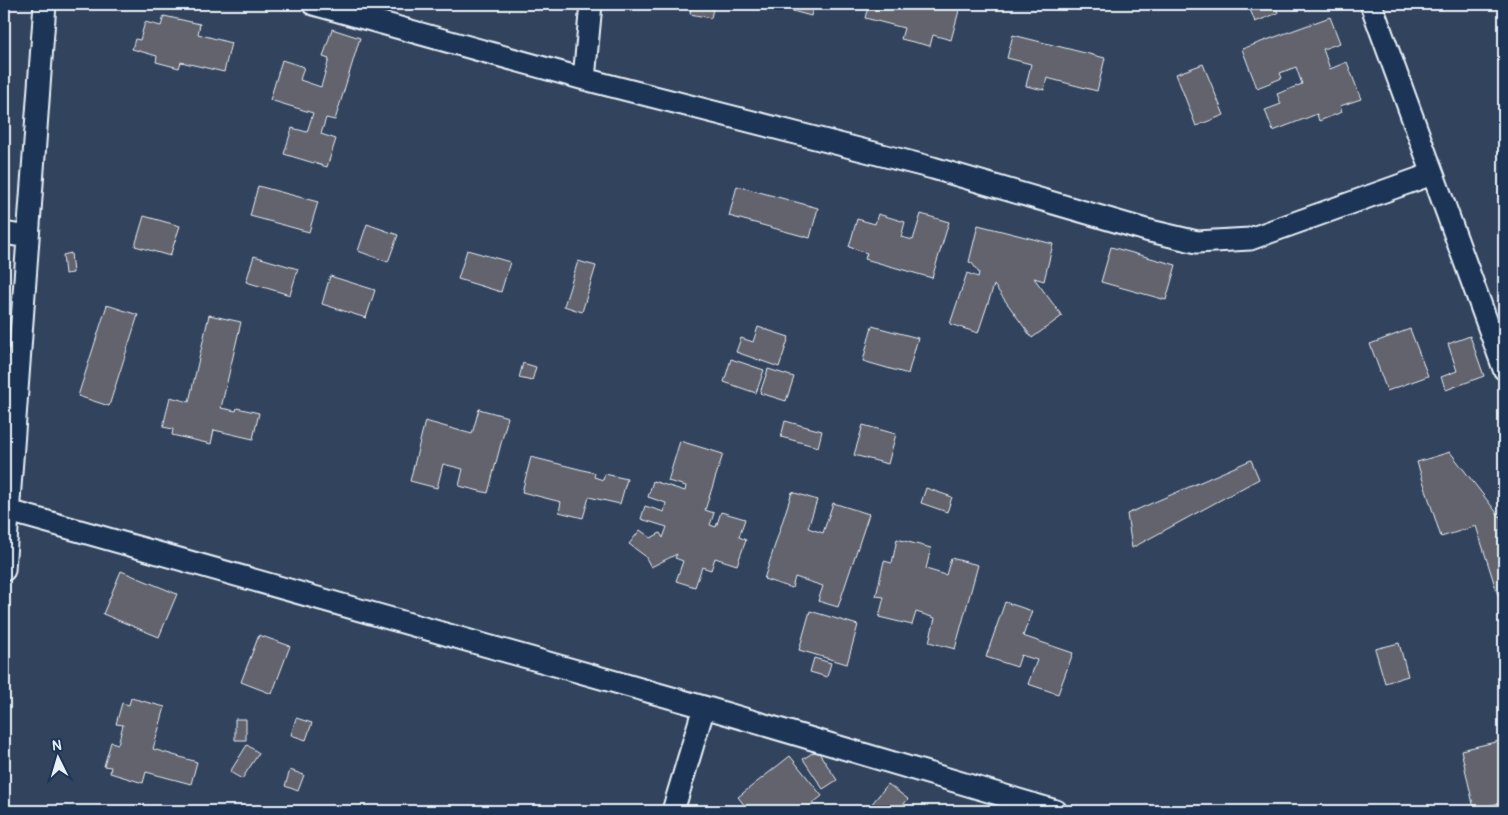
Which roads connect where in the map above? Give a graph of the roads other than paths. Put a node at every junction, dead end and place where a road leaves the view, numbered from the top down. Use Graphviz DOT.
graph roads {
  1 [pos="45,4"];
  2 [pos="313,4"];
  3 [pos="591,4"];
  4 [pos="1371,4"];
  5 [pos="584,79"];
  6 [pos="1432,174"];
  7 [pos="4,233"];
  8 [pos="27,237"];
  9 [pos="1504,369"];
  10 [pos="9,511"];
  11 [pos="4,570"];
  12 [pos="704,707"];
  13 [pos="673,811"];
  14 [pos="1056,811"];
  1 -- 8 [label="street"];
  2 -- 5 [label="street"];
  3 -- 5 [label="street"];
  4 -- 6 [label="street"];
  5 -- 6 [label="street"];
  6 -- 9 [label="street"];
  7 -- 8 [label="street"];
  8 -- 10 [label="street"];
  10 -- 11 [label="street"];
  10 -- 12 [label="street"];
  12 -- 13 [label="street"];
  12 -- 14 [label="street"];
}
